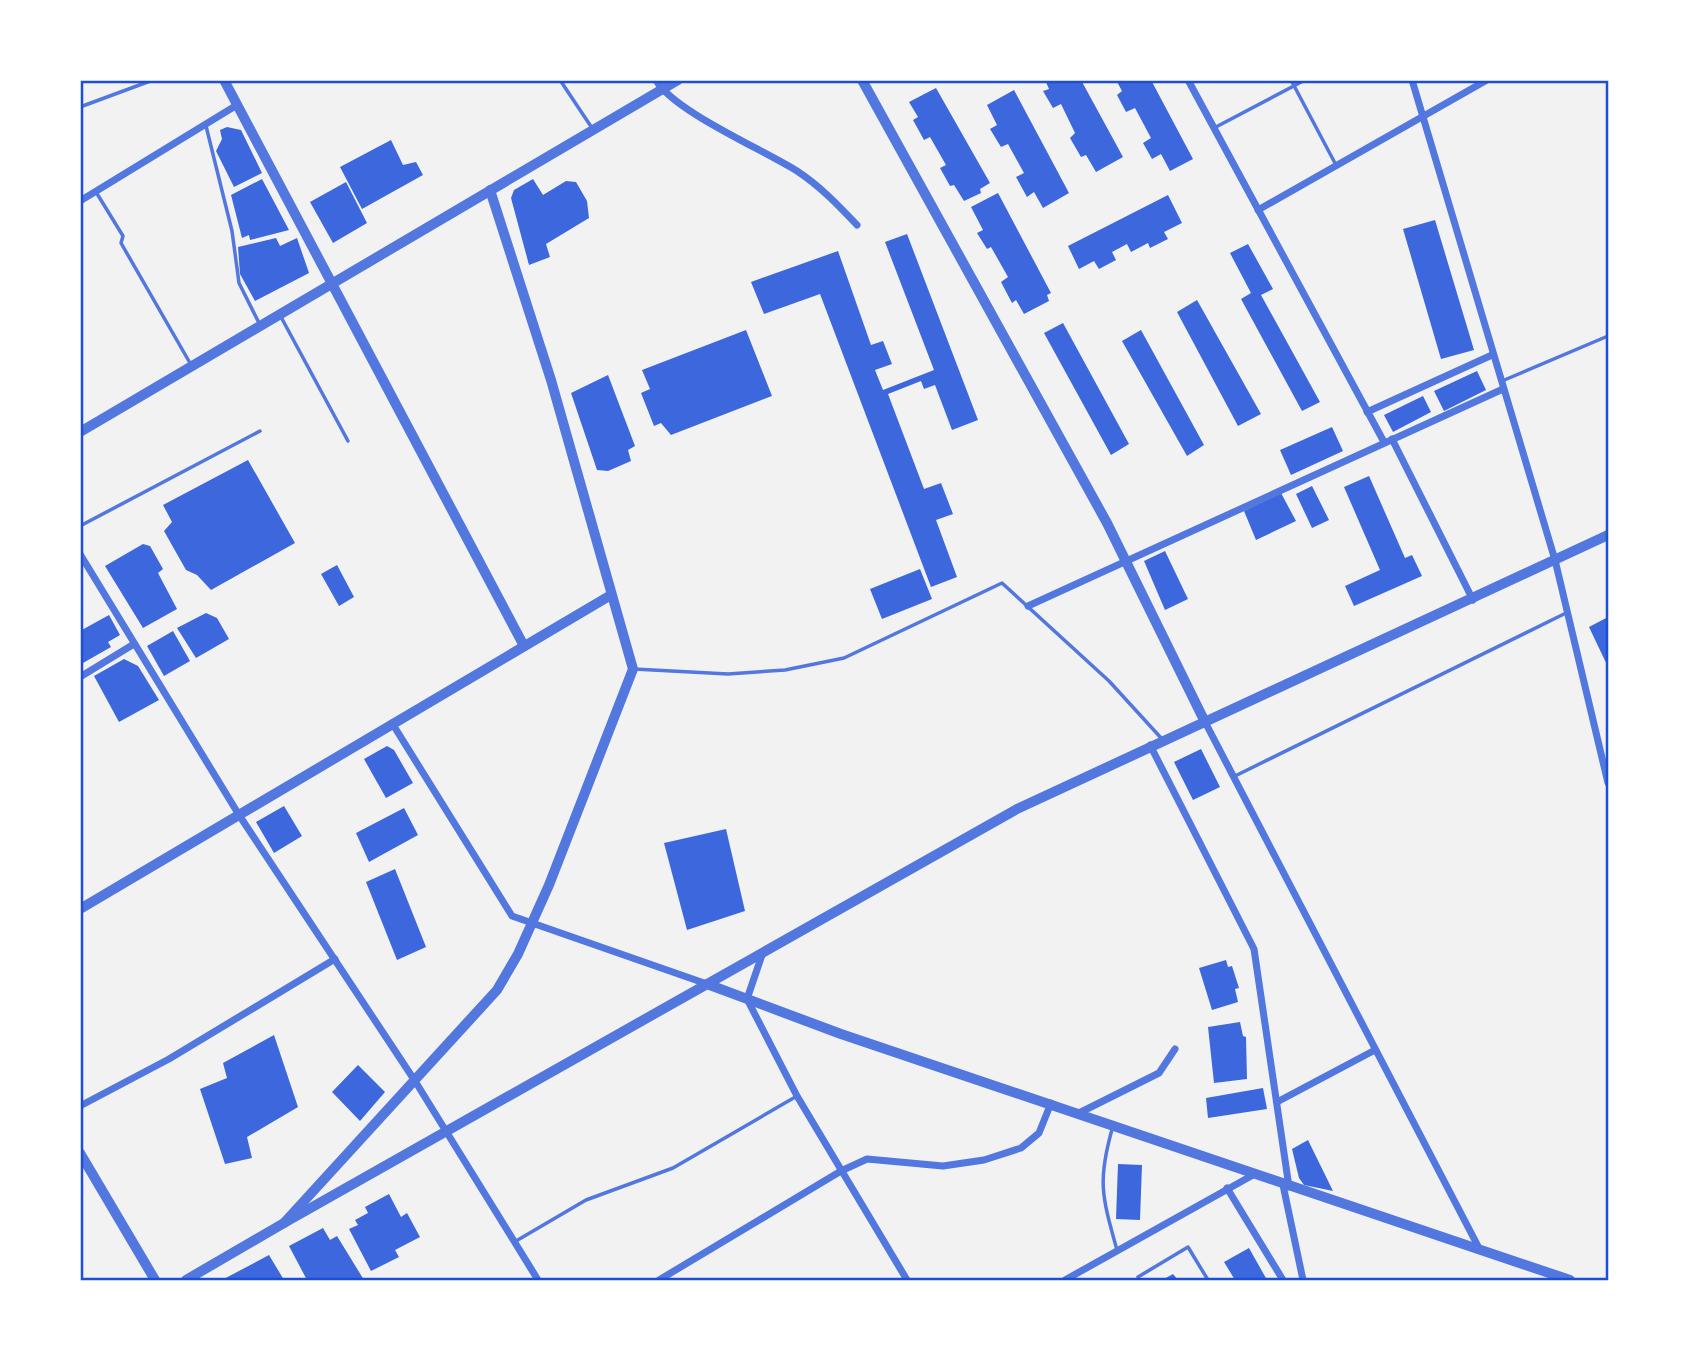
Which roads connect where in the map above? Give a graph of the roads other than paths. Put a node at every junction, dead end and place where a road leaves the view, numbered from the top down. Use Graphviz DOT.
graph roads {
  1 [pos="153,80"];
  2 [pos="224,80"];
  3 [pos="560,80"];
  4 [pos="678,80"];
  5 [pos="862,80"];
  6 [pos="1188,80"];
  7 [pos="1291,80"];
  8 [pos="1305,80"];
  9 [pos="1412,80"];
  10 [pos="1487,80"];
  11 [pos="660,84"];
  12 [pos="1293,86"];
  13 [pos="237,105"];
  14 [pos="80,107"];
  15 [pos="1423,117"];
  16 [pos="206,126"];
  17 [pos="1214,128"];
  18 [pos="592,129"];
  19 [pos="1336,166"];
  20 [pos="490,190"];
  21 [pos="96,192"];
  22 [pos="80,201"];
  23 [pos="1258,210"];
  24 [pos="858,225"];
  25 [pos="333,282"];
  26 [pos="279,314"];
  27 [pos="260,325"];
  28 [pos="1608,336"];
  29 [pos="1492,355"];
  30 [pos="192,366"];
  31 [pos="1502,385"];
  32 [pos="1367,412"];
  33 [pos="260,431"];
  34 [pos="80,432"];
  35 [pos="1392,439"];
  36 [pos="348,441"];
  37 [pos="1384,442"];
  38 [pos="80,526"];
  39 [pos="1608,536"];
  40 [pos="80,554"];
  41 [pos="1555,560"];
  42 [pos="1126,561"];
  43 [pos="611,595"];
  44 [pos="1473,600"];
  45 [pos="1028,606"];
  46 [pos="1566,613"];
  47 [pos="134,644"];
  48 [pos="524,646"];
  49 [pos="633,669"];
  50 [pos="80,677"];
  51 [pos="1204,720"];
  52 [pos="392,723"];
  53 [pos="1162,739"];
  54 [pos="1150,745"];
  55 [pos="1232,778"];
  56 [pos="1608,783"];
  57 [pos="239,816"];
  58 [pos="80,908"];
  59 [pos="532,922"];
  60 [pos="763,952"];
  61 [pos="335,959"];
  62 [pos="707,984"];
  63 [pos="747,999"];
  64 [pos="1175,1049"];
  65 [pos="1375,1050"];
  66 [pos="415,1081"];
  67 [pos="797,1096"];
  68 [pos="1277,1102"];
  69 [pos="1051,1103"];
  70 [pos="80,1106"];
  71 [pos="1079,1113"];
  72 [pos="1114,1124"];
  73 [pos="444,1132"];
  74 [pos="80,1153"];
  75 [pos="841,1171"];
  76 [pos="369,1174"];
  77 [pos="1253,1175"];
  78 [pos="1286,1186"];
  79 [pos="316,1188"];
  80 [pos="1227,1188"];
  81 [pos="284,1223"];
  82 [pos="514,1242"];
  83 [pos="1116,1250"];
  84 [pos="1480,1251"];
  85 [pos="1138,1277"];
  86 [pos="155,1280"];
  87 [pos="186,1280"];
  88 [pos="538,1280"];
  89 [pos="659,1280"];
  90 [pos="907,1280"];
  91 [pos="1065,1280"];
  92 [pos="1208,1280"];
  93 [pos="1283,1280"];
  94 [pos="1303,1280"];
  95 [pos="1570,1280"];
  1 -- 14 [label="lane"];
  2 -- 13 [label="street"];
  3 -- 18 [label="lane"];
  4 -- 11 [label="street"];
  5 -- 42 [label="street"];
  6 -- 17 [label="street"];
  7 -- 12 [label="lane"];
  8 -- 12 [label="lane"];
  9 -- 15 [label="street"];
  10 -- 15 [label="street"];
  11 -- 18 [label="street"];
  11 -- 24 [label="street"];
  12 -- 17 [label="lane"];
  12 -- 19 [label="lane"];
  13 -- 16 [label="street"];
  13 -- 25 [label="street"];
  15 -- 19 [label="street"];
  15 -- 29 [label="street"];
  16 -- 21 [label="street"];
  16 -- 27 [label="lane"];
  17 -- 23 [label="street"];
  18 -- 20 [label="street"];
  19 -- 23 [label="street"];
  20 -- 25 [label="street"];
  20 -- 43 [label="street"];
  21 -- 22 [label="street"];
  21 -- 30 [label="lane"];
  23 -- 32 [label="street"];
  25 -- 26 [label="street"];
  25 -- 48 [label="street"];
  26 -- 27 [label="street"];
  26 -- 36 [label="lane"];
  27 -- 30 [label="street"];
  28 -- 31 [label="lane"];
  29 -- 31 [label="street"];
  29 -- 32 [label="street"];
  30 -- 34 [label="street"];
  31 -- 35 [label="street"];
  31 -- 41 [label="street"];
  32 -- 37 [label="street"];
  33 -- 38 [label="lane"];
  35 -- 37 [label="street"];
  35 -- 44 [label="street"];
  37 -- 42 [label="street"];
  39 -- 41 [label="street"];
  40 -- 47 [label="street"];
  41 -- 44 [label="street"];
  41 -- 46 [label="street"];
  42 -- 45 [label="street"];
  42 -- 51 [label="street"];
  43 -- 48 [label="street"];
  43 -- 49 [label="street"];
  44 -- 51 [label="street"];
  45 -- 49 [label="lane"];
  45 -- 53 [label="lane"];
  46 -- 55 [label="lane"];
  46 -- 56 [label="street"];
  47 -- 50 [label="street"];
  47 -- 57 [label="street"];
  48 -- 52 [label="street"];
  49 -- 59 [label="street"];
  51 -- 53 [label="street"];
  51 -- 55 [label="street"];
  52 -- 57 [label="street"];
  52 -- 59 [label="street"];
  53 -- 54 [label="street"];
  54 -- 60 [label="street"];
  54 -- 68 [label="street"];
  55 -- 65 [label="street"];
  57 -- 58 [label="street"];
  57 -- 61 [label="street"];
  59 -- 62 [label="street"];
  59 -- 66 [label="street"];
  60 -- 62 [label="street"];
  60 -- 63 [label="street"];
  61 -- 66 [label="street"];
  61 -- 70 [label="street"];
  62 -- 63 [label="street"];
  62 -- 73 [label="street"];
  63 -- 67 [label="street"];
  63 -- 69 [label="street"];
  64 -- 71 [label="street"];
  65 -- 68 [label="street"];
  65 -- 84 [label="street"];
  66 -- 73 [label="street"];
  66 -- 79 [label="street"];
  67 -- 75 [label="street"];
  67 -- 82 [label="lane"];
  68 -- 78 [label="street"];
  69 -- 71 [label="street"];
  69 -- 75 [label="street"];
  71 -- 72 [label="street"];
  72 -- 77 [label="street"];
  72 -- 83 [label="lane"];
  73 -- 76 [label="street"];
  73 -- 82 [label="street"];
  74 -- 86 [label="street"];
  75 -- 89 [label="street"];
  75 -- 90 [label="street"];
  76 -- 79 [label="street"];
  76 -- 81 [label="street"];
  77 -- 78 [label="street"];
  77 -- 80 [label="street"];
  78 -- 84 [label="street"];
  78 -- 94 [label="street"];
  79 -- 81 [label="street"];
  80 -- 83 [label="street"];
  80 -- 93 [label="street"];
  81 -- 87 [label="street"];
  82 -- 88 [label="street"];
  83 -- 91 [label="street"];
  84 -- 95 [label="street"];
  85 -- 92 [label="lane"];
}
